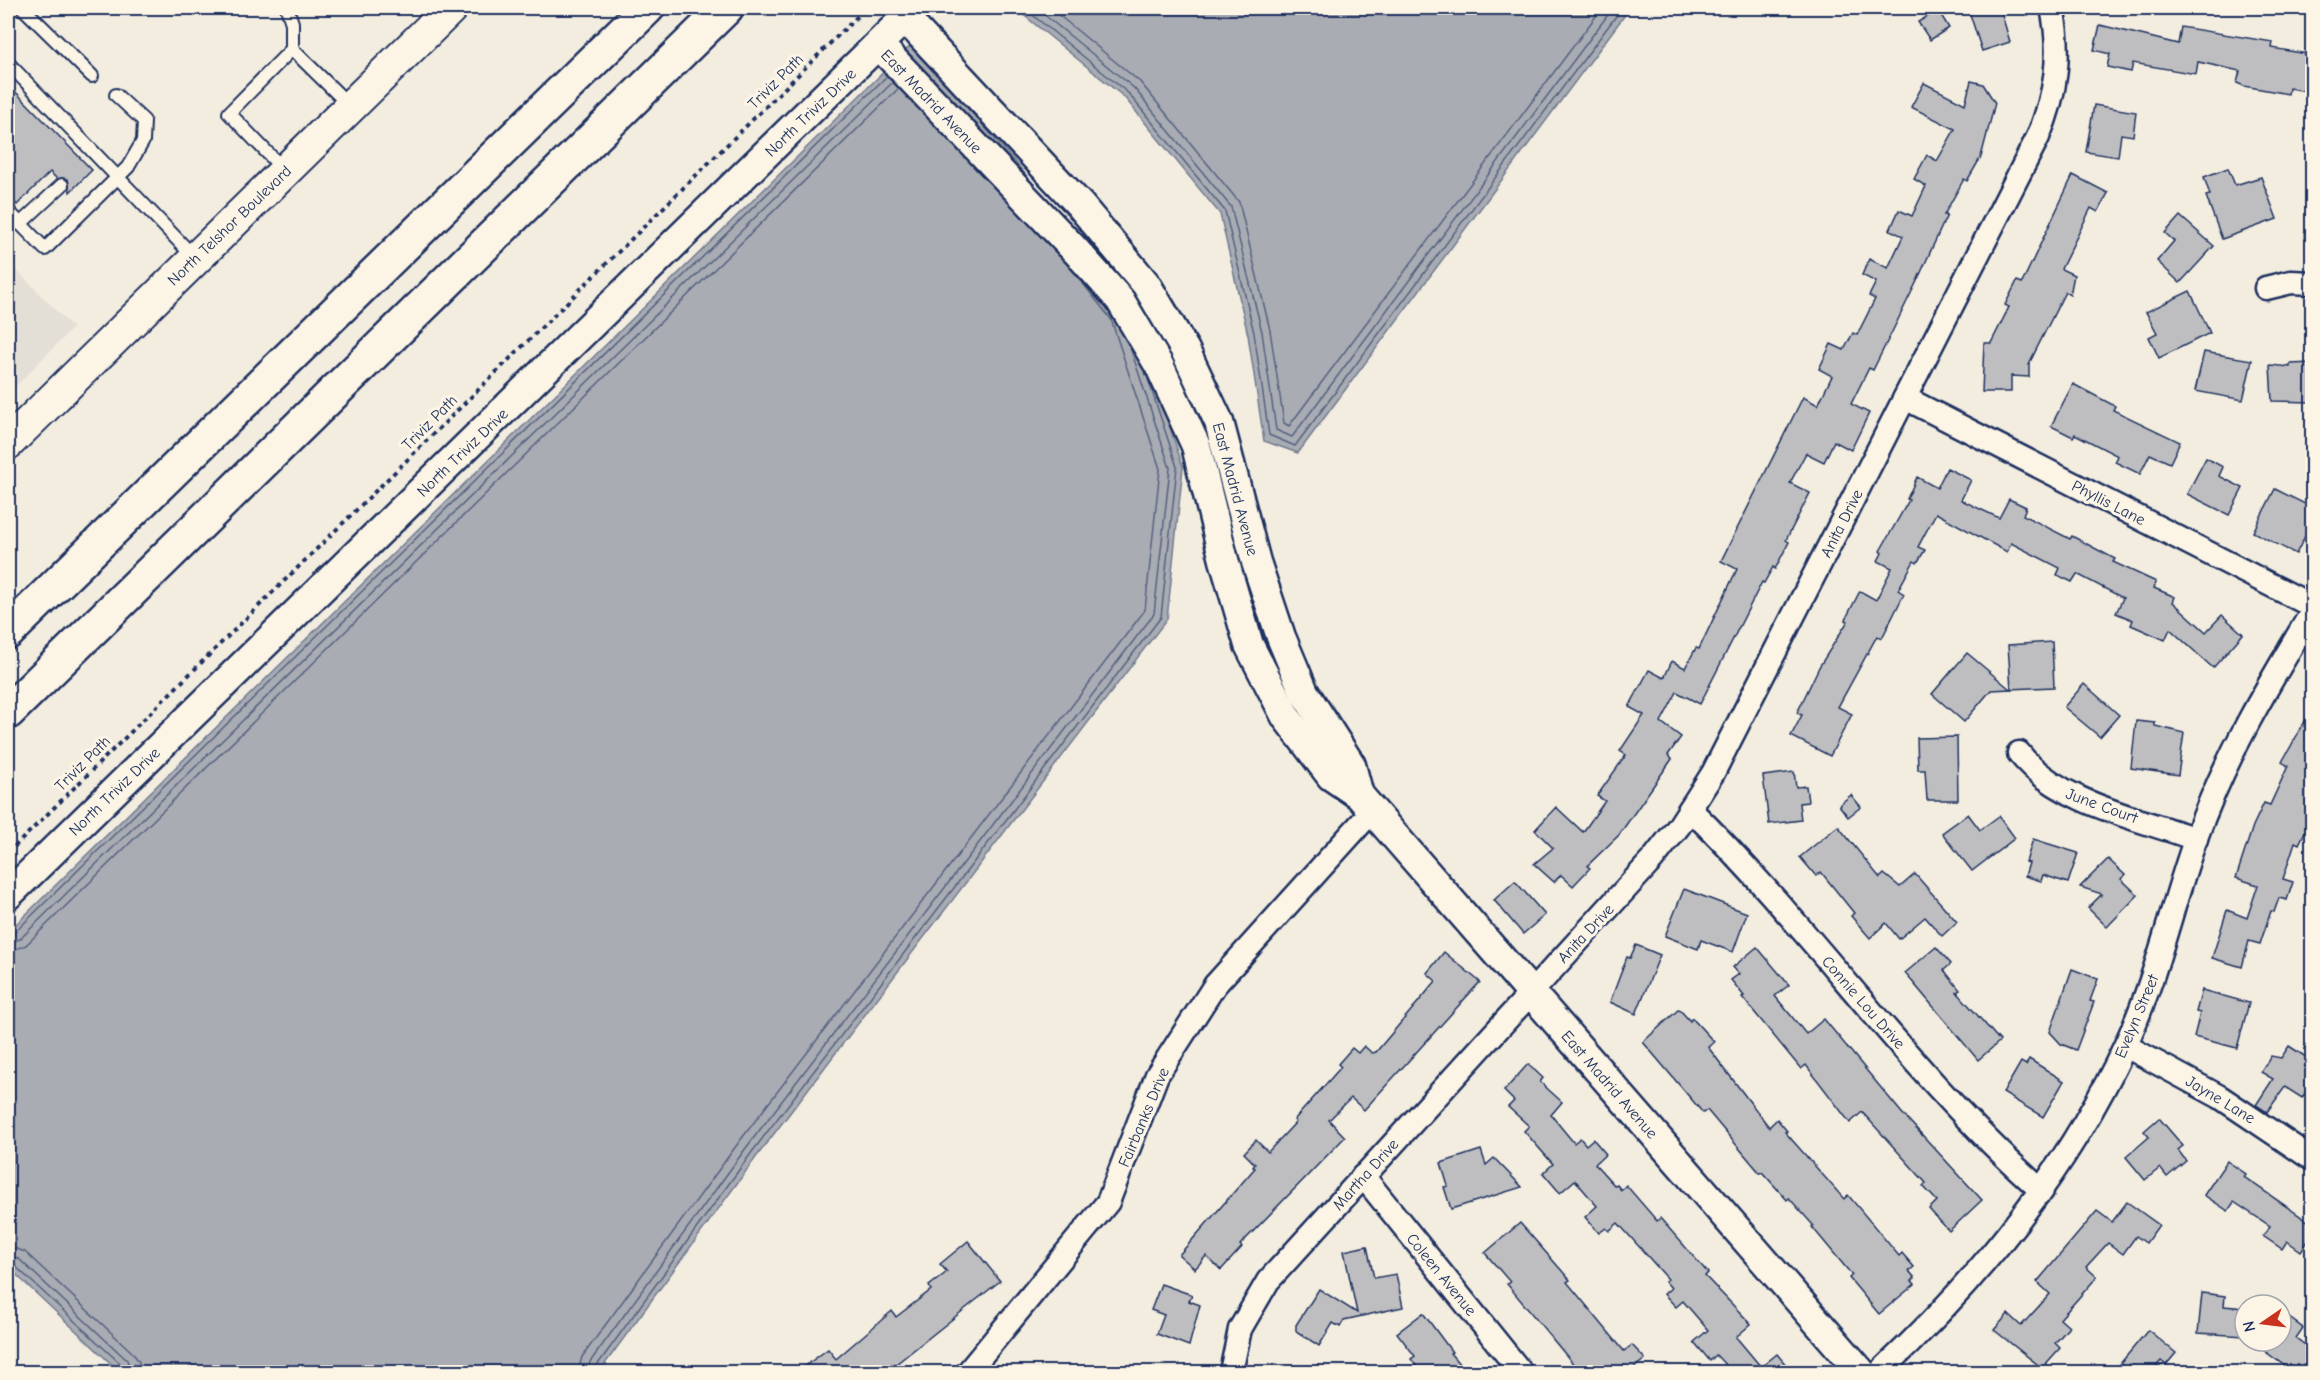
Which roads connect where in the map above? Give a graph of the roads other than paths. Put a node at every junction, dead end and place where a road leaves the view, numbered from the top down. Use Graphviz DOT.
graph roads {
  1 [pos="23,8"];
  2 [pos="287,8"];
  3 [pos="452,8"];
  4 [pos="647,8"];
  5 [pos="726,8"];
  6 [pos="2052,8"];
  7 [pos="910,13"];
  8 [pos="879,45"];
  9 [pos="292,49"];
  10 [pos="8,63"];
  11 [pos="92,76"];
  12 [pos="116,95"];
  13 [pos="350,107"];
  14 [pos="95,154"];
  15 [pos="86,163"];
  16 [pos="285,170"];
  17 [pos="118,177"];
  18 [pos="62,185"];
  19 [pos="8,211"];
  20 [pos="20,224"];
  21 [pos="195,258"];
  22 [pos="2313,283"];
  23 [pos="2265,288"];
  24 [pos="1905,398"];
  25 [pos="8,443"];
  26 [pos="2313,606"];
  27 [pos="2313,612"];
  28 [pos="8,632"];
  29 [pos="8,712"];
  30 [pos="2019,753"];
  31 [pos="1366,803"];
  32 [pos="1690,809"];
  33 [pos="2196,839"];
  34 [pos="8,895"];
  35 [pos="1531,993"];
  36 [pos="2126,1046"];
  37 [pos="2313,1159"];
  38 [pos="1363,1176"];
  39 [pos="2042,1191"];
  40 [pos="968,1372"];
  41 [pos="1231,1372"];
  42 [pos="1521,1372"];
  43 [pos="1861,1372"];
  44 [pos="1880,1372"];
  1 -- 11 [label="lane"];
  2 -- 9 [label="lane"];
  3 -- 13 [label="main road, North Telshor Boulevard"];
  4 -- 28 [label="highway"];
  5 -- 29 [label="highway"];
  6 -- 24 [label="street, Anita Drive"];
  7 -- 8 [label="street, North Triviz Drive"];
  7 -- 31 [label="street, East Madrid Avenue"];
  8 -- 31 [label="street, East Madrid Avenue"];
  8 -- 34 [label="street, North Triviz Drive"];
  9 -- 13 [label="lane"];
  9 -- 16 [label="lane"];
  10 -- 14 [label="lane"];
  12 -- 17 [label="lane"];
  13 -- 16 [label="main road, North Telshor Boulevard"];
  14 -- 15 [label="lane"];
  14 -- 17 [label="lane"];
  16 -- 21 [label="main road, North Telshor Boulevard"];
  17 -- 20 [label="lane"];
  17 -- 21 [label="lane"];
  18 -- 20 [label="lane"];
  19 -- 20 [label="lane"];
  21 -- 25 [label="main road, North Telshor Boulevard"];
  22 -- 23 [label="street"];
  24 -- 26 [label="street, Phyllis Lane"];
  24 -- 32 [label="street, Anita Drive"];
  27 -- 33 [label="street, Evelyn Street"];
  30 -- 33 [label="street, June Court"];
  31 -- 35 [label="street, East Madrid Avenue"];
  31 -- 40 [label="street, Fairbanks Drive"];
  32 -- 35 [label="street, Anita Drive"];
  32 -- 39 [label="street, Connie Lou Drive"];
  33 -- 36 [label="street, Evelyn Street"];
  35 -- 38 [label="street, Martha Drive"];
  35 -- 43 [label="street, East Madrid Avenue"];
  36 -- 37 [label="street, Jayne Lane"];
  36 -- 39 [label="street, Evelyn Street"];
  38 -- 41 [label="street, Martha Drive"];
  38 -- 42 [label="street, Coleen Avenue"];
  39 -- 44 [label="street, Evelyn Street"];
}
